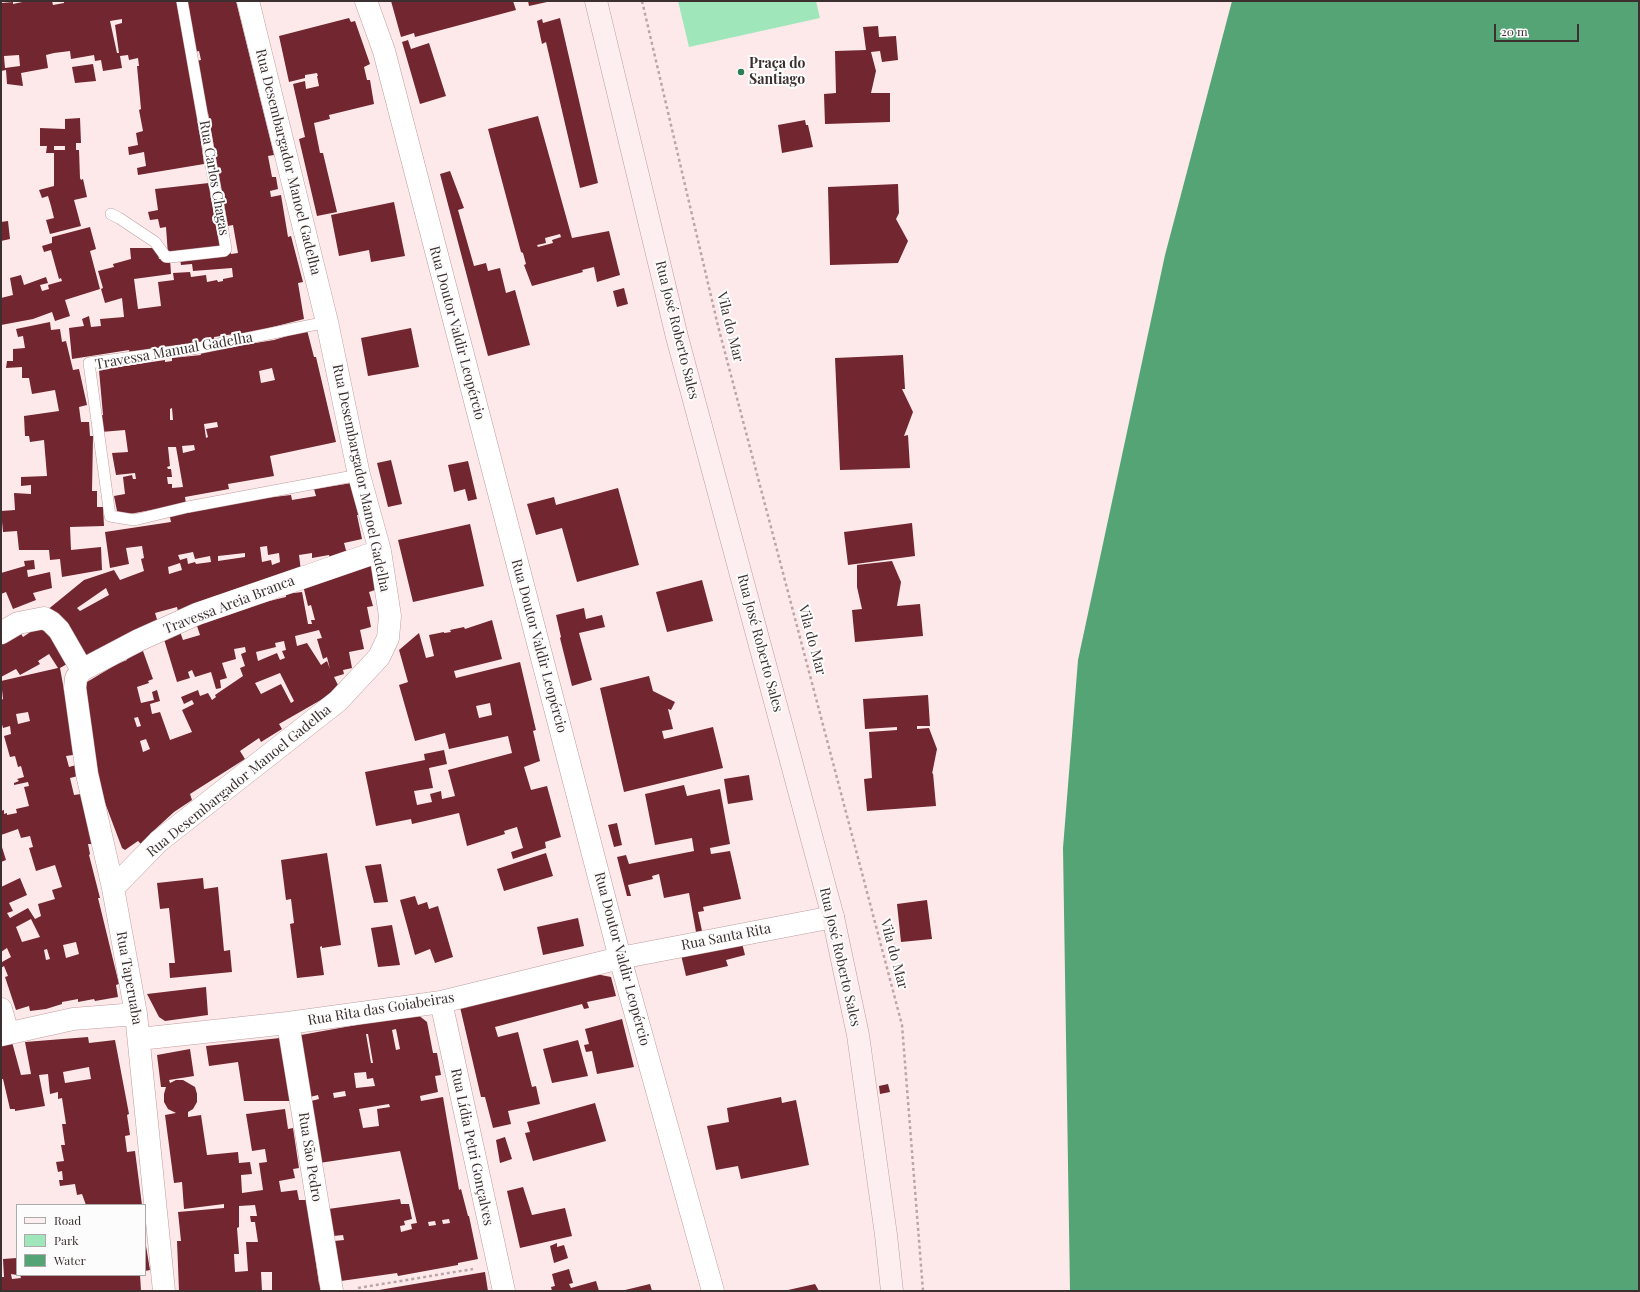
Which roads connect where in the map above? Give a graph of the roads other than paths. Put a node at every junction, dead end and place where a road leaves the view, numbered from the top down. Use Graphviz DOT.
graph roads {
  1 [pos="182,1"];
  2 [pos="248,1"];
  3 [pos="366,1"];
  4 [pos="596,1"];
  5 [pos="110,214"];
  6 [pos="327,322"];
  7 [pos="359,474"];
  8 [pos="380,551"];
  9 [pos="10,628"];
  10 [pos="82,670"];
  11 [pos="113,888"];
  12 [pos="833,917"];
  13 [pos="620,958"];
  14 [pos="441,1002"];
  15 [pos="1,1009"];
  16 [pos="136,1014"];
  17 [pos="288,1023"];
  18 [pos="5,1034"];
  19 [pos="139,1040"];
  20 [pos="341,1290"];
  21 [pos="164,1291"];
  22 [pos="504,1291"];
  23 [pos="713,1291"];
  24 [pos="892,1291"];
  1 -- 5 [label="lane, Rua Carlos Chagas"];
  2 -- 6 [label="street, Rua Desembargador Manoel Gadelha"];
  3 -- 13 [label="street, Rua Doutor Valdir Leopércio"];
  4 -- 12 [label="main road, Rua José Roberto Sales"];
  6 -- 7 [label="street, Rua Desembargador Manoel Gadelha"];
  6 -- 7 [label="lane, Travessa Manual Gadelha"];
  7 -- 8 [label="street, Rua Desembargador Manoel Gadelha"];
  8 -- 10 [label="street, Travessa Areia Branca"];
  8 -- 11 [label="street, Rua Desembargador Manoel Gadelha"];
  9 -- 10 [label="street"];
  10 -- 11 [label="street, Rua Taperuaba"];
  11 -- 16 [label="street, Rua Taperuaba"];
  12 -- 13 [label="street, Rua Santa Rita"];
  12 -- 24 [label="main road, Rua José Roberto Sales"];
  13 -- 14 [label="street, Rua Rita das Goiabeiras"];
  13 -- 23 [label="street, Rua Doutor Valdir Leopércio"];
  14 -- 17 [label="street, Rua Rita das Goiabeiras"];
  14 -- 22 [label="street, Rua Lídia Petri Gonçalves"];
  15 -- 18 [label="street"];
  16 -- 18 [label="street"];
  16 -- 19 [label="street, Rua Taperuaba"];
  17 -- 19 [label="street, Rua Rita das Goiabeiras"];
  17 -- 20 [label="street, Rua São Pedro"];
  19 -- 21 [label="street, Rua Taperuaba"];
}
